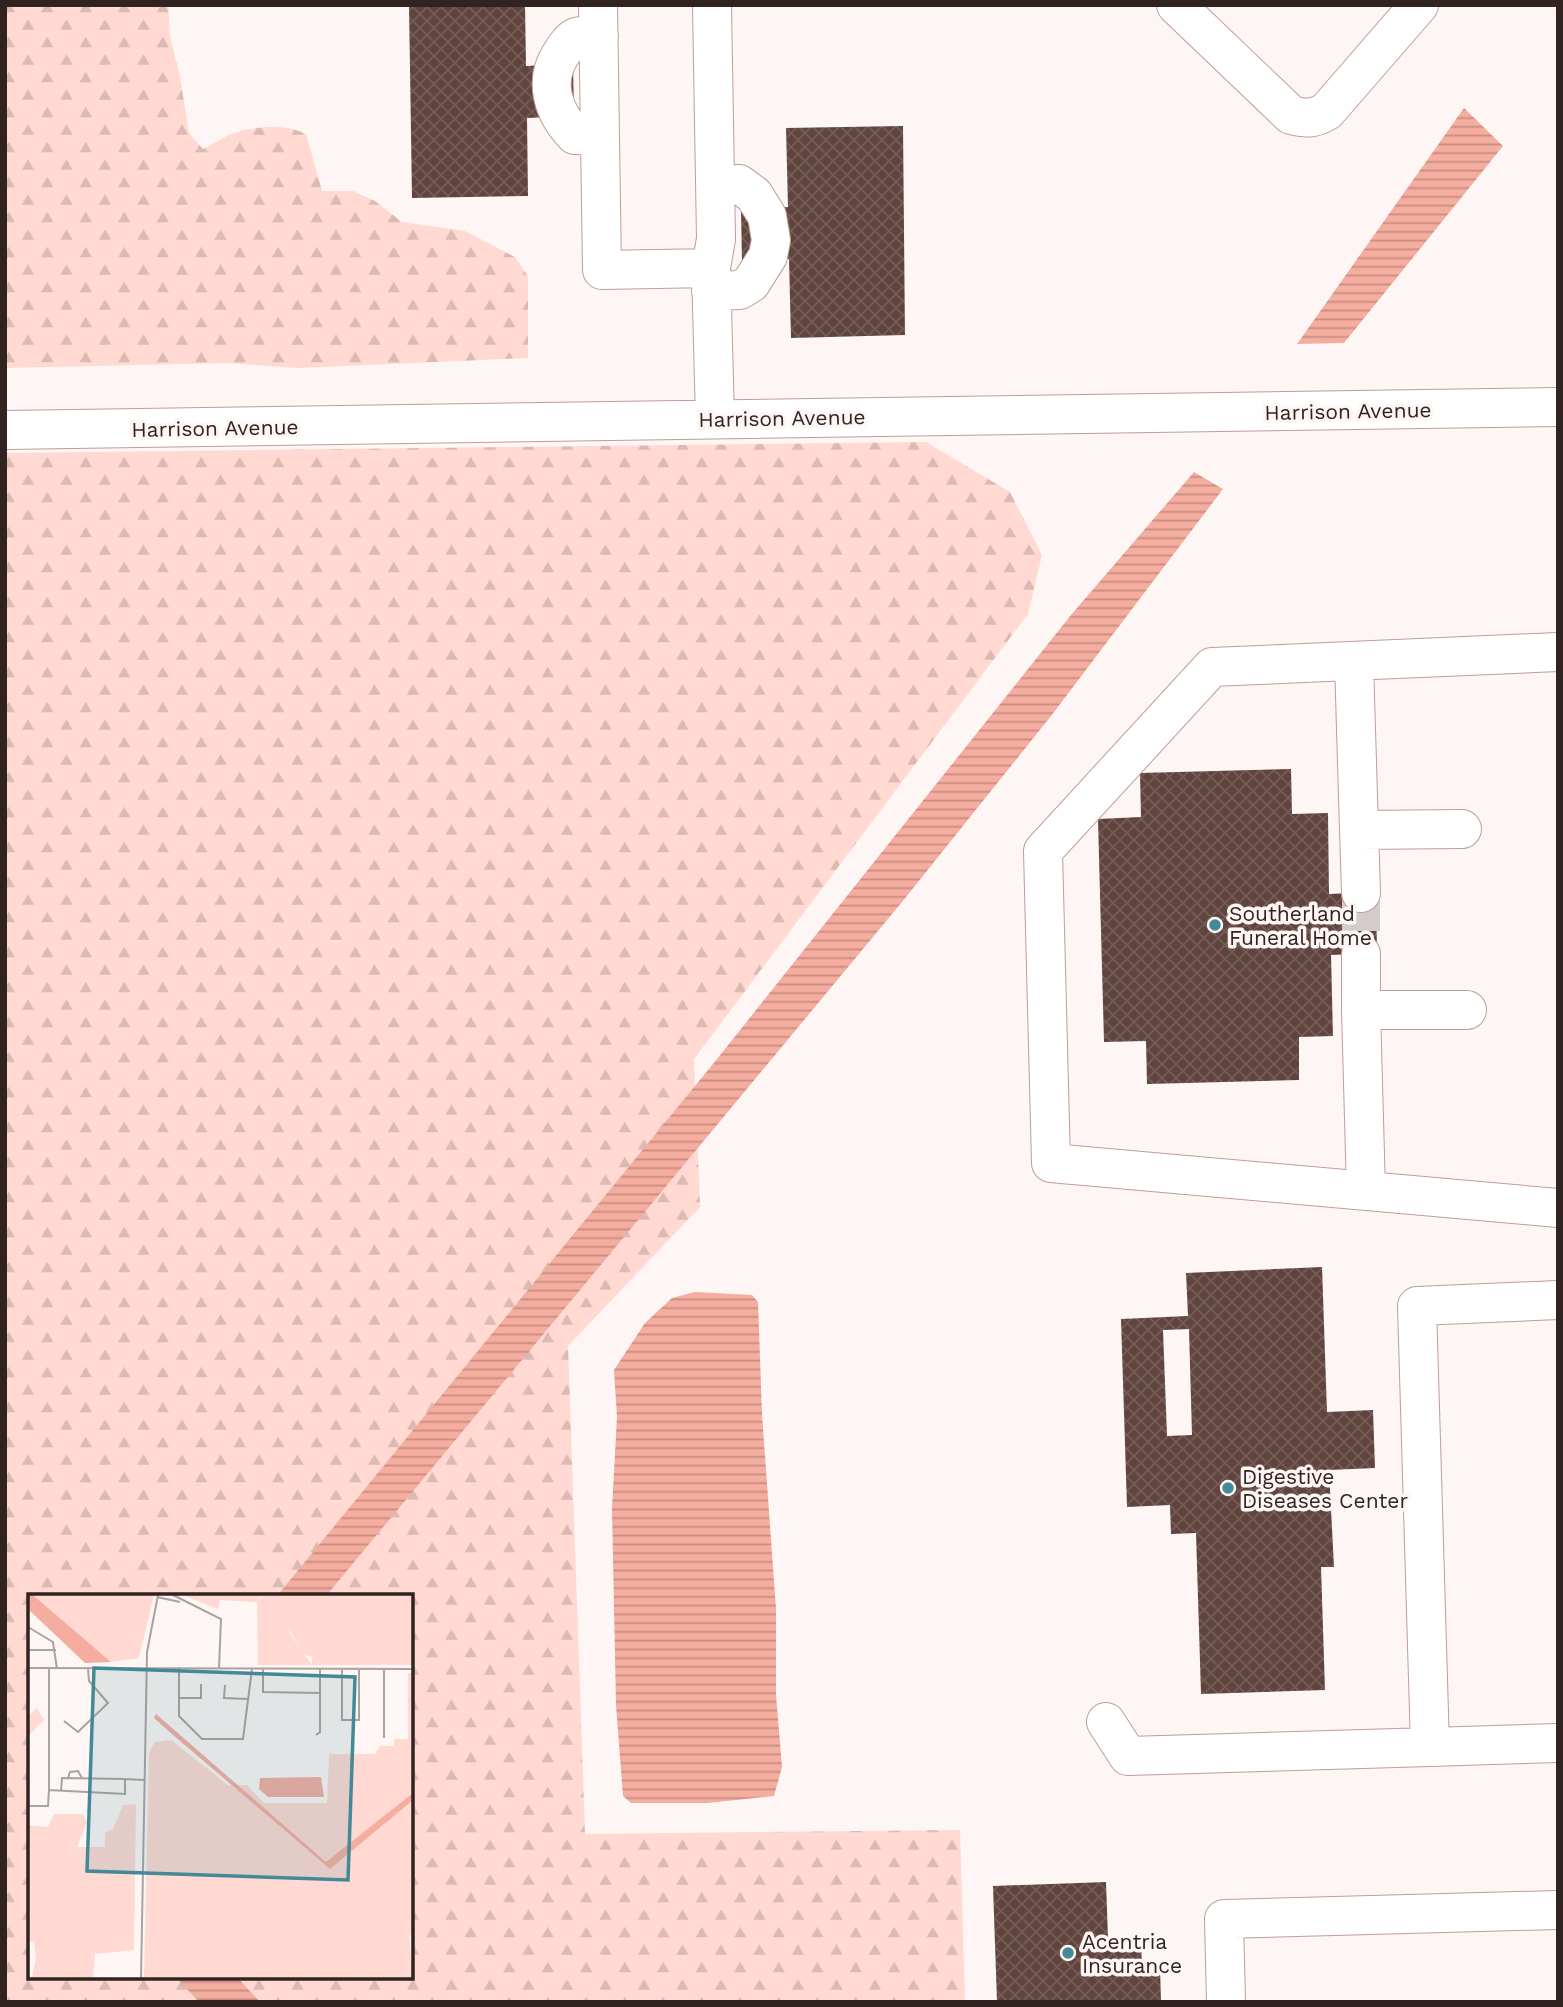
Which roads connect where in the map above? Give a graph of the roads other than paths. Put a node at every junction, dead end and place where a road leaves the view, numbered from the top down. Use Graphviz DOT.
graph roads {
  1 [pos="712,5"];
  2 [pos="1175,5"];
  3 [pos="1419,5"];
  4 [pos="598,20"];
  5 [pos="716,185"];
  6 [pos="711,280"];
  7 [pos="1558,407"];
  8 [pos="715,419"];
  9 [pos="5,430"];
  10 [pos="1558,652"];
  11 [pos="1354,661"];
  12 [pos="1462,829"];
  13 [pos="1359,830"];
  14 [pos="1361,893"];
  15 [pos="1361,954"];
  16 [pos="1361,1010"];
  17 [pos="1466,1010"];
  18 [pos="1366,1191"];
  19 [pos="1558,1208"];
  20 [pos="1558,1300"];
  21 [pos="1106,1722"];
  22 [pos="1558,1743"];
  23 [pos="1430,1747"];
  24 [pos="1558,1910"];
  25 [pos="1226,2002"];
  1 -- 5 [label="street"];
  2 -- 3 [label="street"];
  4 -- 6 [label="street"];
  5 -- 6 [label="street"];
  5 -- 6 [label="street"];
  6 -- 8 [label="street"];
  7 -- 8 [label="street, Harrison Avenue"];
  8 -- 9 [label="street, Harrison Avenue"];
  10 -- 11 [label="street"];
  11 -- 13 [label="street"];
  11 -- 18 [label="street"];
  12 -- 13 [label="street"];
  13 -- 14 [label="street"];
  15 -- 16 [label="street"];
  16 -- 17 [label="street"];
  16 -- 18 [label="street"];
  18 -- 19 [label="street"];
  20 -- 23 [label="street"];
  21 -- 23 [label="street"];
  22 -- 23 [label="street"];
  24 -- 25 [label="street"];
}
